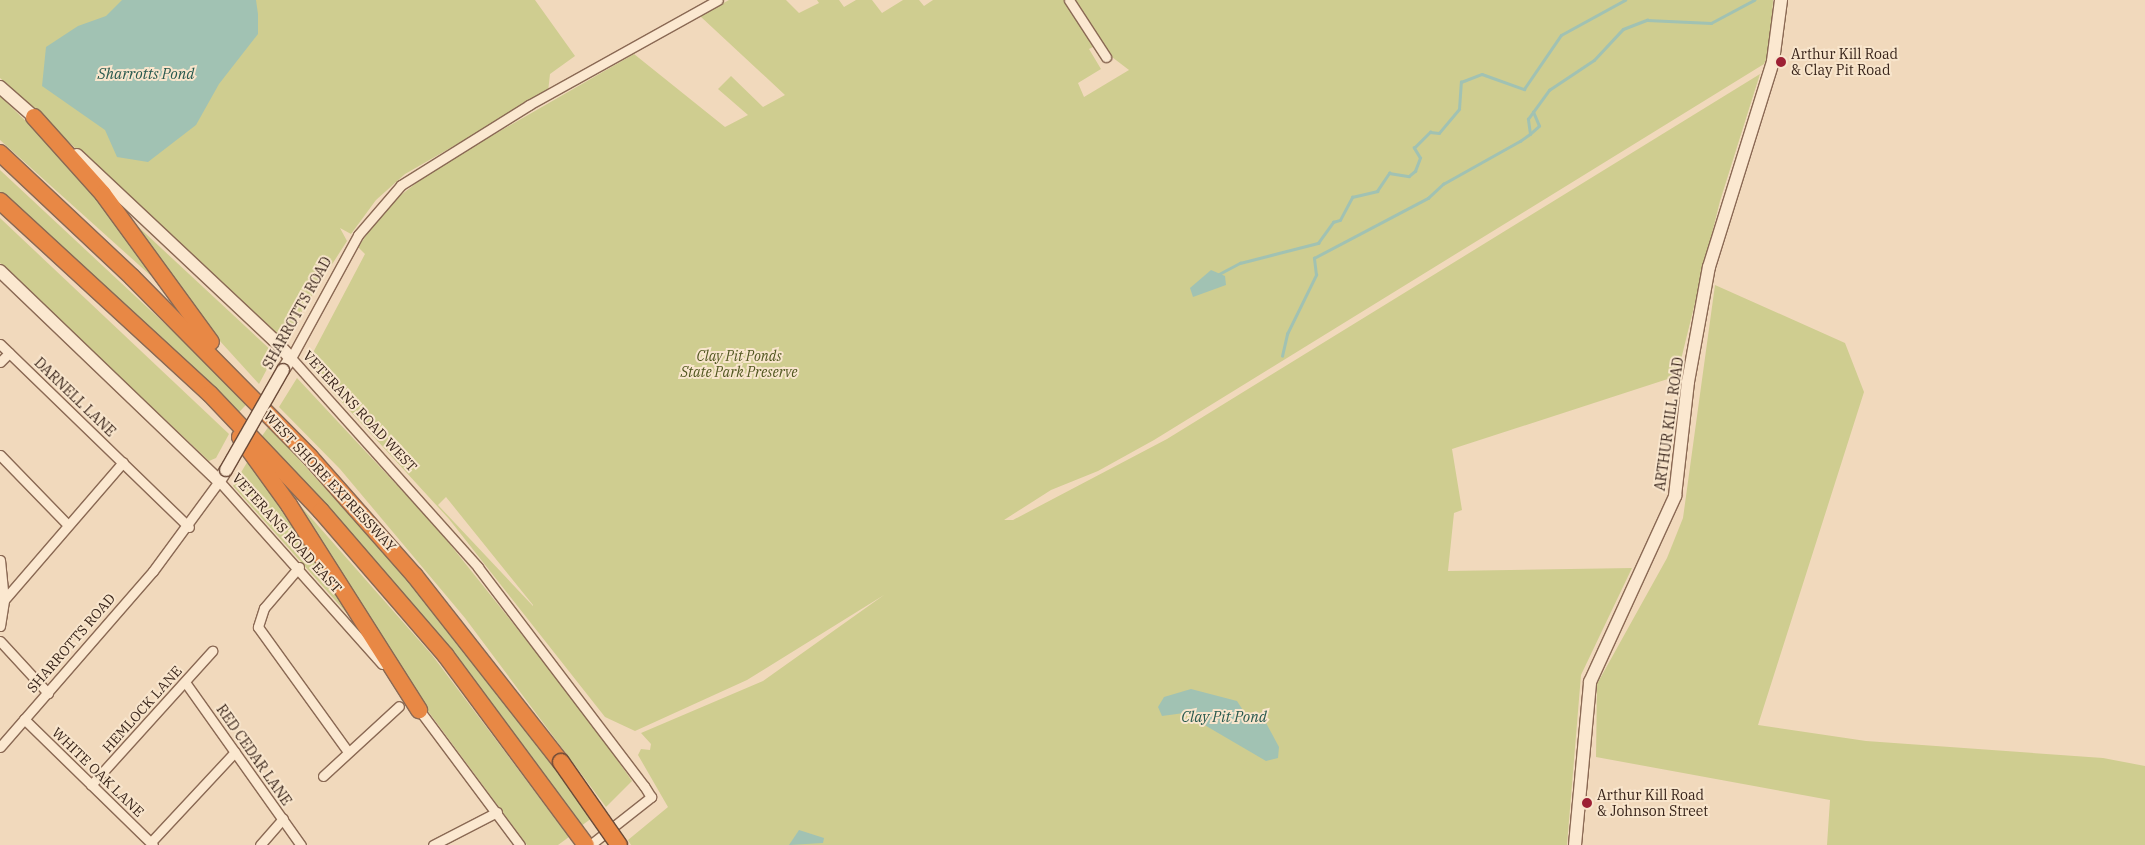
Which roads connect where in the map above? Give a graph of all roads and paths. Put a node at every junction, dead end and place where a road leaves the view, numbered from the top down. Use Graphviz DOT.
graph roads {
  1 [pos="718,0"];
  2 [pos="1070,0"];
  3 [pos="1781,0"];
  4 [pos="1106,57"];
  5 [pos="0,87"];
  6 [pos="34,117"];
  7 [pos="0,154"];
  8 [pos="0,201"];
  9 [pos="0,271"];
  10 [pos="0,344"];
  11 [pos="8,353"];
  12 [pos="166,354"];
  13 [pos="291,358"];
  14 [pos="0,362"];
  15 [pos="0,455"];
  16 [pos="123,462"];
  17 [pos="222,476"];
  18 [pos="330,479"];
  19 [pos="66,523"];
  20 [pos="189,527"];
  21 [pos="0,560"];
  22 [pos="299,566"];
  23 [pos="4,600"];
  24 [pos="0,626"];
  25 [pos="0,641"];
  26 [pos="212,651"];
  27 [pos="185,682"];
  28 [pos="48,692"];
  29 [pos="398,706"];
  30 [pos="419,710"];
  31 [pos="24,719"];
  32 [pos="0,747"];
  33 [pos="235,752"];
  34 [pos="348,752"];
  35 [pos="323,776"];
  36 [pos="91,785"];
  37 [pos="496,812"];
  38 [pos="283,819"];
  39 [pos="152,843"];
  40 [pos="260,845"];
  41 [pos="301,845"];
  42 [pos="433,845"];
  43 [pos="520,845"];
  44 [pos="586,845"];
  45 [pos="590,845"];
  46 [pos="619,845"];
  47 [pos="1574,845"];
  1 -- 13 [label="street, SHARROTTS ROAD"];
  2 -- 4 [label="street"];
  3 -- 47 [label="street, ARTHUR KILL ROAD"];
  5 -- 6 [label="street, VETERANS ROAD WEST"];
  6 -- 13 [label="street, VETERANS ROAD WEST"];
  6 -- 18 [label="highway"];
  7 -- 18 [label="highway, WEST SHORE EXPRESSWAY"];
  8 -- 12 [label="highway, WEST SHORE EXPRESSWAY"];
  9 -- 17 [label="street, VETERANS ROAD EAST"];
  10 -- 11 [label="street, DARNELL LANE"];
  11 -- 14 [label="street"];
  11 -- 16 [label="street, DARNELL LANE"];
  12 -- 30 [label="highway"];
  12 -- 44 [label="highway, WEST SHORE EXPRESSWAY"];
  13 -- 17 [label="street, SHARROTTS ROAD, bridge"];
  13 -- 45 [label="street, VETERANS ROAD WEST"];
  15 -- 19 [label="street"];
  16 -- 19 [label="street"];
  16 -- 20 [label="street, DARNELL LANE"];
  17 -- 20 [label="street, SHARROTTS ROAD"];
  17 -- 22 [label="street, VETERANS ROAD EAST"];
  18 -- 46 [label="highway, WEST SHORE EXPRESSWAY, bridge"];
  19 -- 23 [label="street"];
  20 -- 28 [label="street, SHARROTTS ROAD"];
  21 -- 23 [label="street"];
  22 -- 30 [label="street, VETERANS ROAD EAST"];
  22 -- 34 [label="street"];
  23 -- 24 [label="street"];
  25 -- 28 [label="street"];
  26 -- 27 [label="street, HEMLOCK LANE"];
  27 -- 33 [label="street, RED CEDAR LANE"];
  27 -- 36 [label="street, HEMLOCK LANE"];
  28 -- 31 [label="street, SHARROTTS ROAD"];
  29 -- 34 [label="street"];
  30 -- 37 [label="street, VETERANS ROAD EAST"];
  31 -- 32 [label="street, SHARROTTS ROAD"];
  31 -- 36 [label="street, WHITE OAK LANE"];
  33 -- 38 [label="street, RED CEDAR LANE"];
  33 -- 39 [label="street"];
  34 -- 35 [label="street"];
  36 -- 39 [label="street, WHITE OAK LANE"];
  37 -- 42 [label="street"];
  37 -- 43 [label="street, VETERANS ROAD EAST"];
  38 -- 40 [label="street"];
  38 -- 41 [label="street, RED CEDAR LANE"];
}
